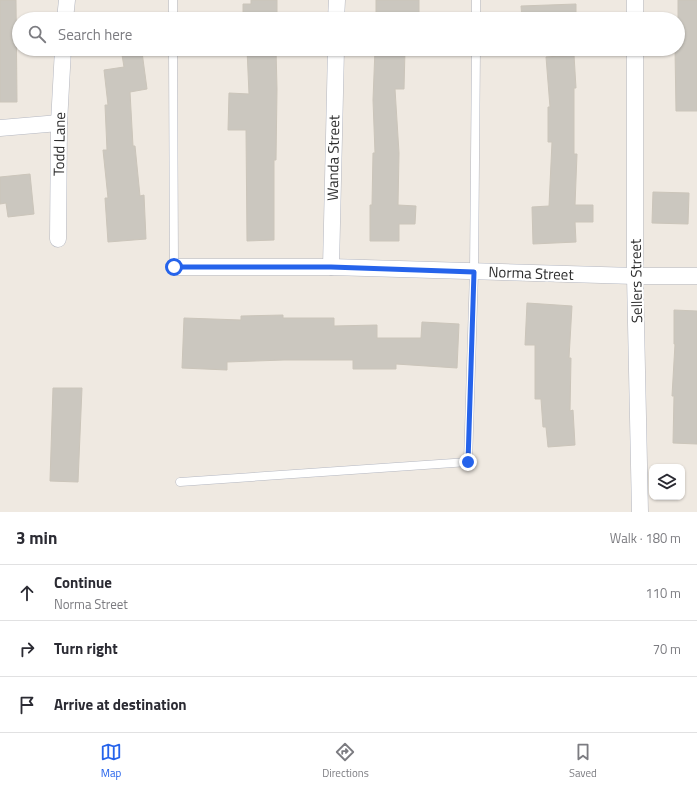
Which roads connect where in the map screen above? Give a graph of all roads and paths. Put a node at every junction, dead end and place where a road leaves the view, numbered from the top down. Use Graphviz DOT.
graph roads {
  1 [pos="66,0"];
  2 [pos="172,0"];
  3 [pos="337,0"];
  4 [pos="476,0"];
  5 [pos="635,0"];
  6 [pos="65,12"];
  7 [pos="173,12"];
  8 [pos="336,12"];
  9 [pos="476,12"];
  10 [pos="635,12"];
  11 [pos="63,56"];
  12 [pos="173,56"];
  13 [pos="336,56"];
  14 [pos="476,56"];
  15 [pos="635,56"];
  16 [pos="59,123"];
  17 [pos="0,128"];
  18 [pos="58,239"];
  19 [pos="174,267"];
  20 [pos="331,267"];
  21 [pos="474,272"];
  22 [pos="635,276"];
  23 [pos="697,276"];
  24 [pos="180,482"];
  25 [pos="640,512"];
  1 -- 6 [label="street"];
  2 -- 7 [label="lane"];
  3 -- 8 [label="street"];
  4 -- 9 [label="lane"];
  5 -- 10 [label="street"];
  11 -- 16 [label="street, Todd Lane"];
  12 -- 19 [label="lane"];
  13 -- 20 [label="street, Wanda Street"];
  14 -- 21 [label="lane"];
  15 -- 22 [label="street, Sellers Street"];
  16 -- 17 [label="street"];
  16 -- 18 [label="street, Todd Lane"];
  19 -- 20 [label="street, Norma Street"];
  20 -- 21 [label="street, Norma Street"];
  21 -- 22 [label="street, Norma Street"];
  21 -- 24 [label="lane"];
  22 -- 23 [label="street, Norma Street"];
  22 -- 25 [label="street, Sellers Street"];
}
